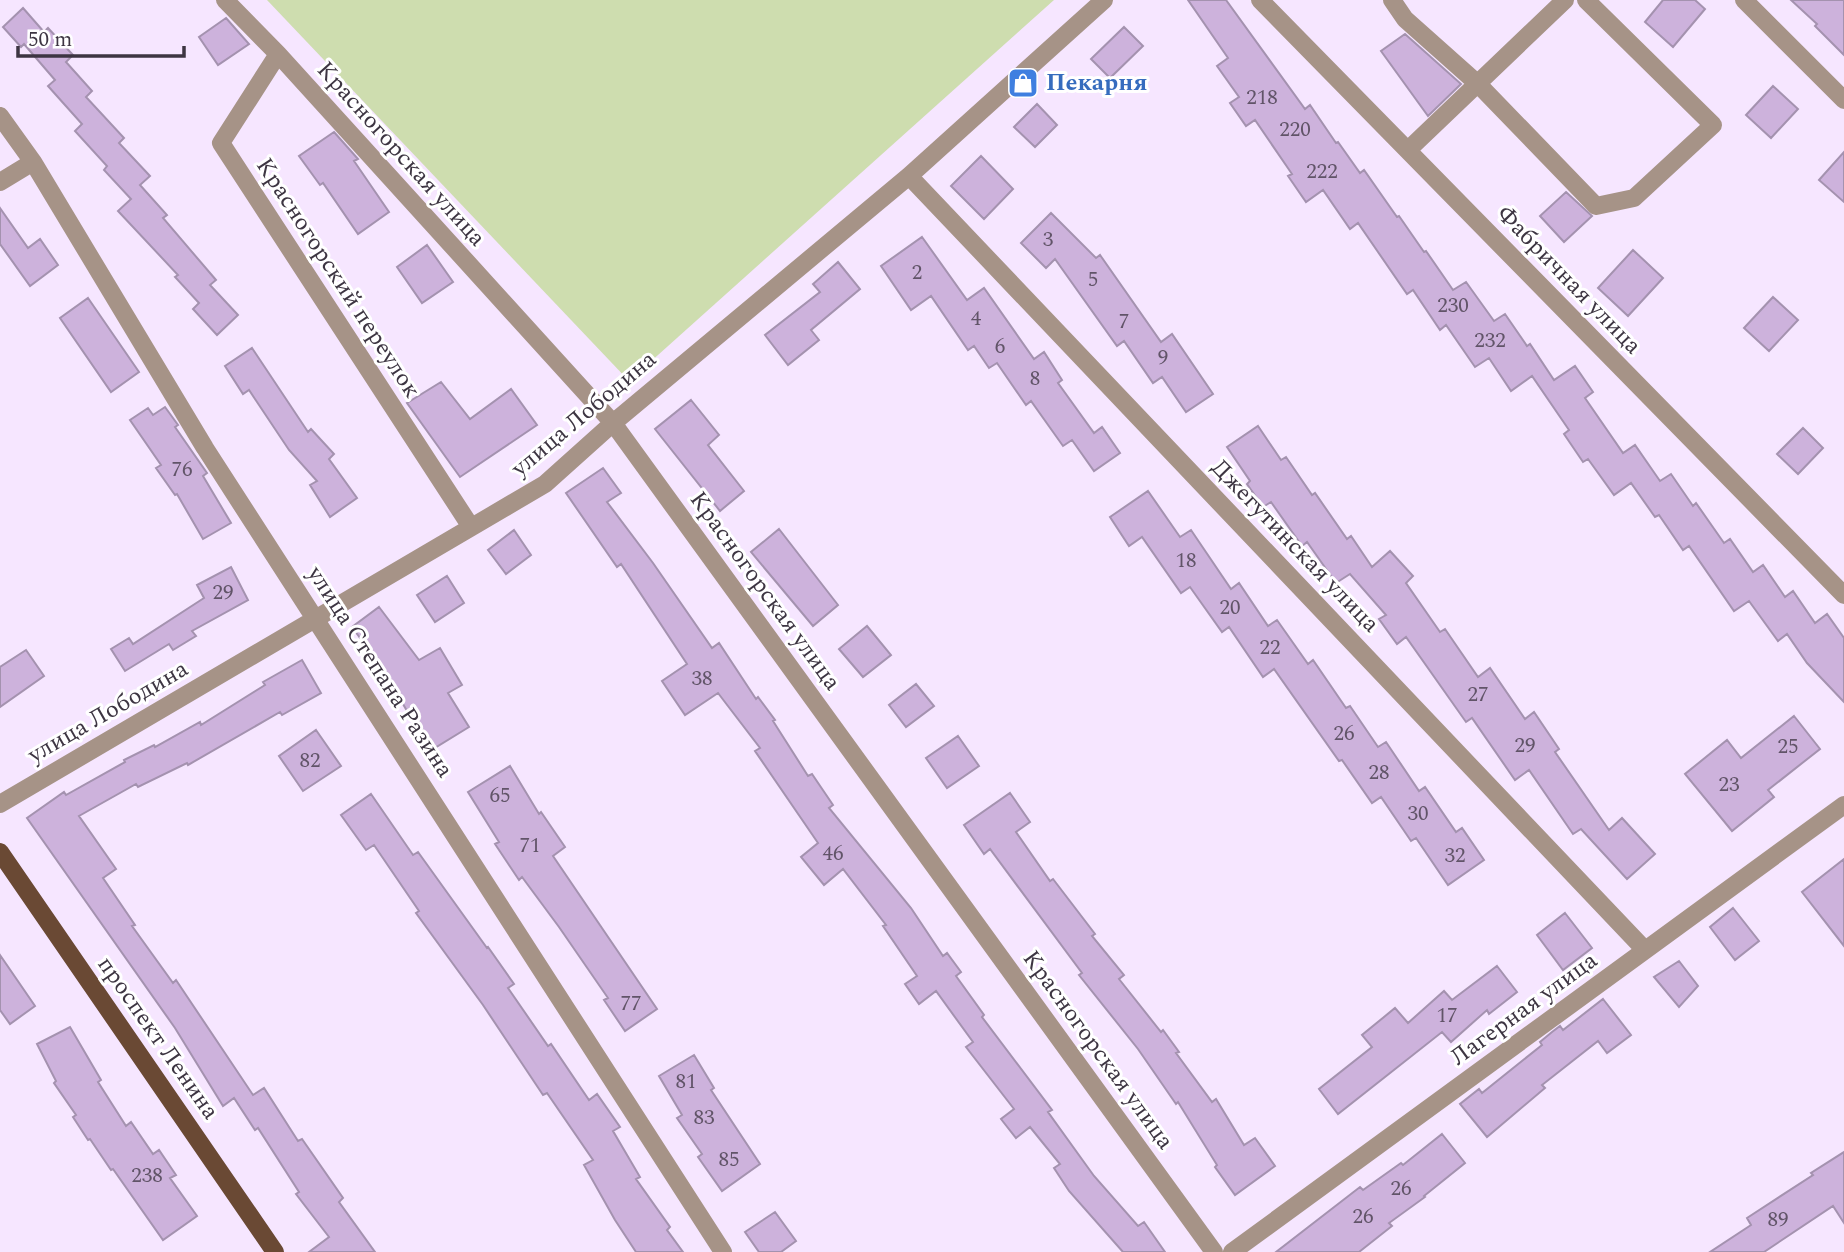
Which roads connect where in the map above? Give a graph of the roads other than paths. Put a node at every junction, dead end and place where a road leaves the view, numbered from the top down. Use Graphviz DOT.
graph roads {
  1 [pos="225,0"];
  2 [pos="1104,0"];
  3 [pos="1260,0"];
  4 [pos="1392,0"];
  5 [pos="1565,0"];
  6 [pos="1586,0"];
  7 [pos="1744,0"];
  8 [pos="278,54"];
  9 [pos="1478,83"];
  10 [pos="1844,100"];
  11 [pos="0,116"];
  12 [pos="1408,150"];
  13 [pos="33,162"];
  14 [pos="908,176"];
  15 [pos="0,182"];
  16 [pos="613,423"];
  17 [pos="471,527"];
  18 [pos="1844,595"];
  19 [pos="316,618"];
  20 [pos="0,804"];
  21 [pos="1844,805"];
  22 [pos="0,852"];
  23 [pos="1645,950"];
  24 [pos="275,1252"];
  25 [pos="723,1252"];
  26 [pos="1214,1252"];
  27 [pos="1232,1252"];
  1 -- 8 [label="street, Красногорская улица"];
  2 -- 14 [label="street, улица Лободина"];
  3 -- 12 [label="street, Фабричная улица"];
  4 -- 9 [label="street"];
  5 -- 9 [label="street"];
  6 -- 9 [label="street"];
  7 -- 10 [label="street"];
  8 -- 16 [label="street, Красногорская улица"];
  8 -- 17 [label="street, Красногорский переулок"];
  9 -- 12 [label="street"];
  11 -- 13 [label="street, улица Степана Разина"];
  12 -- 18 [label="street, Фабричная улица"];
  13 -- 15 [label="street"];
  13 -- 19 [label="street, улица Степана Разина"];
  14 -- 16 [label="street, улица Лободина"];
  14 -- 23 [label="street, Джегутинская улица"];
  16 -- 17 [label="street, улица Лободина"];
  16 -- 26 [label="street, Красногорская улица"];
  17 -- 19 [label="street, улица Лободина"];
  19 -- 20 [label="street, улица Лободина"];
  19 -- 25 [label="street, улица Степана Разина"];
  21 -- 23 [label="street, Лагерная улица"];
  22 -- 24 [label="main road, проспект Ленина"];
  23 -- 27 [label="street, Лагерная улица"];
}
